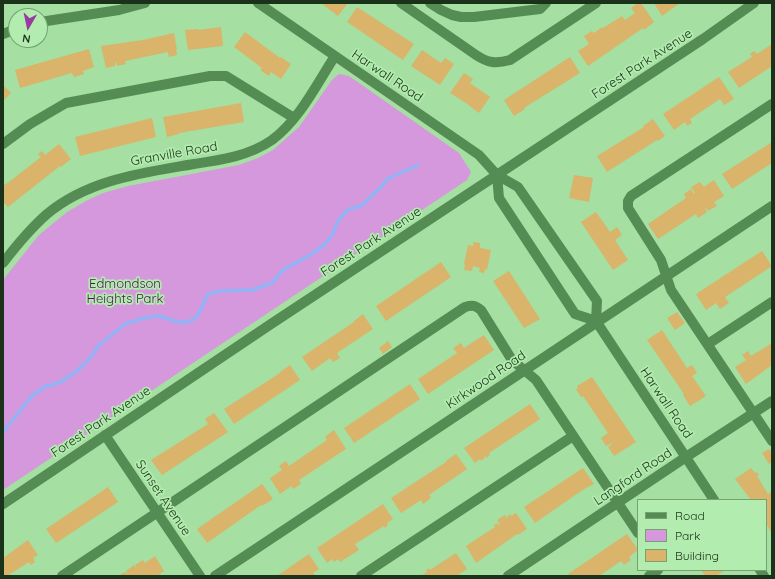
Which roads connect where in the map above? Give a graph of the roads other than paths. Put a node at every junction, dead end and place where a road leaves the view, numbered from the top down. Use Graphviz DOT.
graph roads {
  1 [pos="145,3"];
  2 [pos="258,3"];
  3 [pos="401,3"];
  4 [pos="430,3"];
  5 [pos="546,3"];
  6 [pos="596,3"];
  7 [pos="754,3"];
  8 [pos="48,21"];
  9 [pos="335,56"];
  10 [pos="772,104"];
  11 [pos="294,118"];
  12 [pos="3,144"];
  13 [pos="498,175"];
  14 [pos="772,206"];
  15 [pos="3,263"];
  16 [pos="666,276"];
  17 [pos="772,302"];
  18 [pos="596,322"];
  19 [pos="708,344"];
  20 [pos="524,370"];
  21 [pos="772,401"];
  22 [pos="754,413"];
  23 [pos="106,435"];
  24 [pos="573,436"];
  25 [pos="772,441"];
  26 [pos="686,457"];
  27 [pos="713,499"];
  28 [pos="619,503"];
  29 [pos="3,504"];
  30 [pos="158,513"];
  31 [pos="637,531"];
  32 [pos="62,576"];
  33 [pos="200,576"];
  34 [pos="215,576"];
  35 [pos="362,576"];
  36 [pos="508,576"];
  1 -- 8 [label="street"];
  2 -- 9 [label="street, Harwall Road"];
  3 -- 6 [label="street"];
  4 -- 5 [label="street"];
  7 -- 13 [label="street, Forest Park Avenue"];
  9 -- 11 [label="street, Granville Road"];
  9 -- 13 [label="street, Harwall Road"];
  10 -- 16 [label="street"];
  11 -- 12 [label="street"];
  11 -- 15 [label="street, Granville Road"];
  13 -- 18 [label="street, Harwall Road"];
  13 -- 18 [label="street"];
  13 -- 23 [label="street, Forest Park Avenue"];
  14 -- 16 [label="street, Kirkwood Road"];
  16 -- 18 [label="street, Kirkwood Road"];
  16 -- 19 [label="street"];
  17 -- 19 [label="street"];
  18 -- 20 [label="street, Kirkwood Road"];
  18 -- 26 [label="street, Harwall Road"];
  19 -- 22 [label="street"];
  20 -- 24 [label="street"];
  20 -- 30 [label="street"];
  20 -- 34 [label="street, Kirkwood Road"];
  21 -- 22 [label="street, Langford Road"];
  22 -- 25 [label="street"];
  22 -- 26 [label="street, Langford Road"];
  23 -- 29 [label="street, Forest Park Avenue"];
  23 -- 30 [label="street, Sunset Avenue"];
  24 -- 28 [label="street"];
  24 -- 35 [label="street"];
  26 -- 27 [label="street, Harwall Road"];
  26 -- 28 [label="street, Langford Road"];
  28 -- 31 [label="street"];
  28 -- 36 [label="street, Langford Road"];
  30 -- 32 [label="street"];
  30 -- 33 [label="street, Sunset Avenue"];
}
